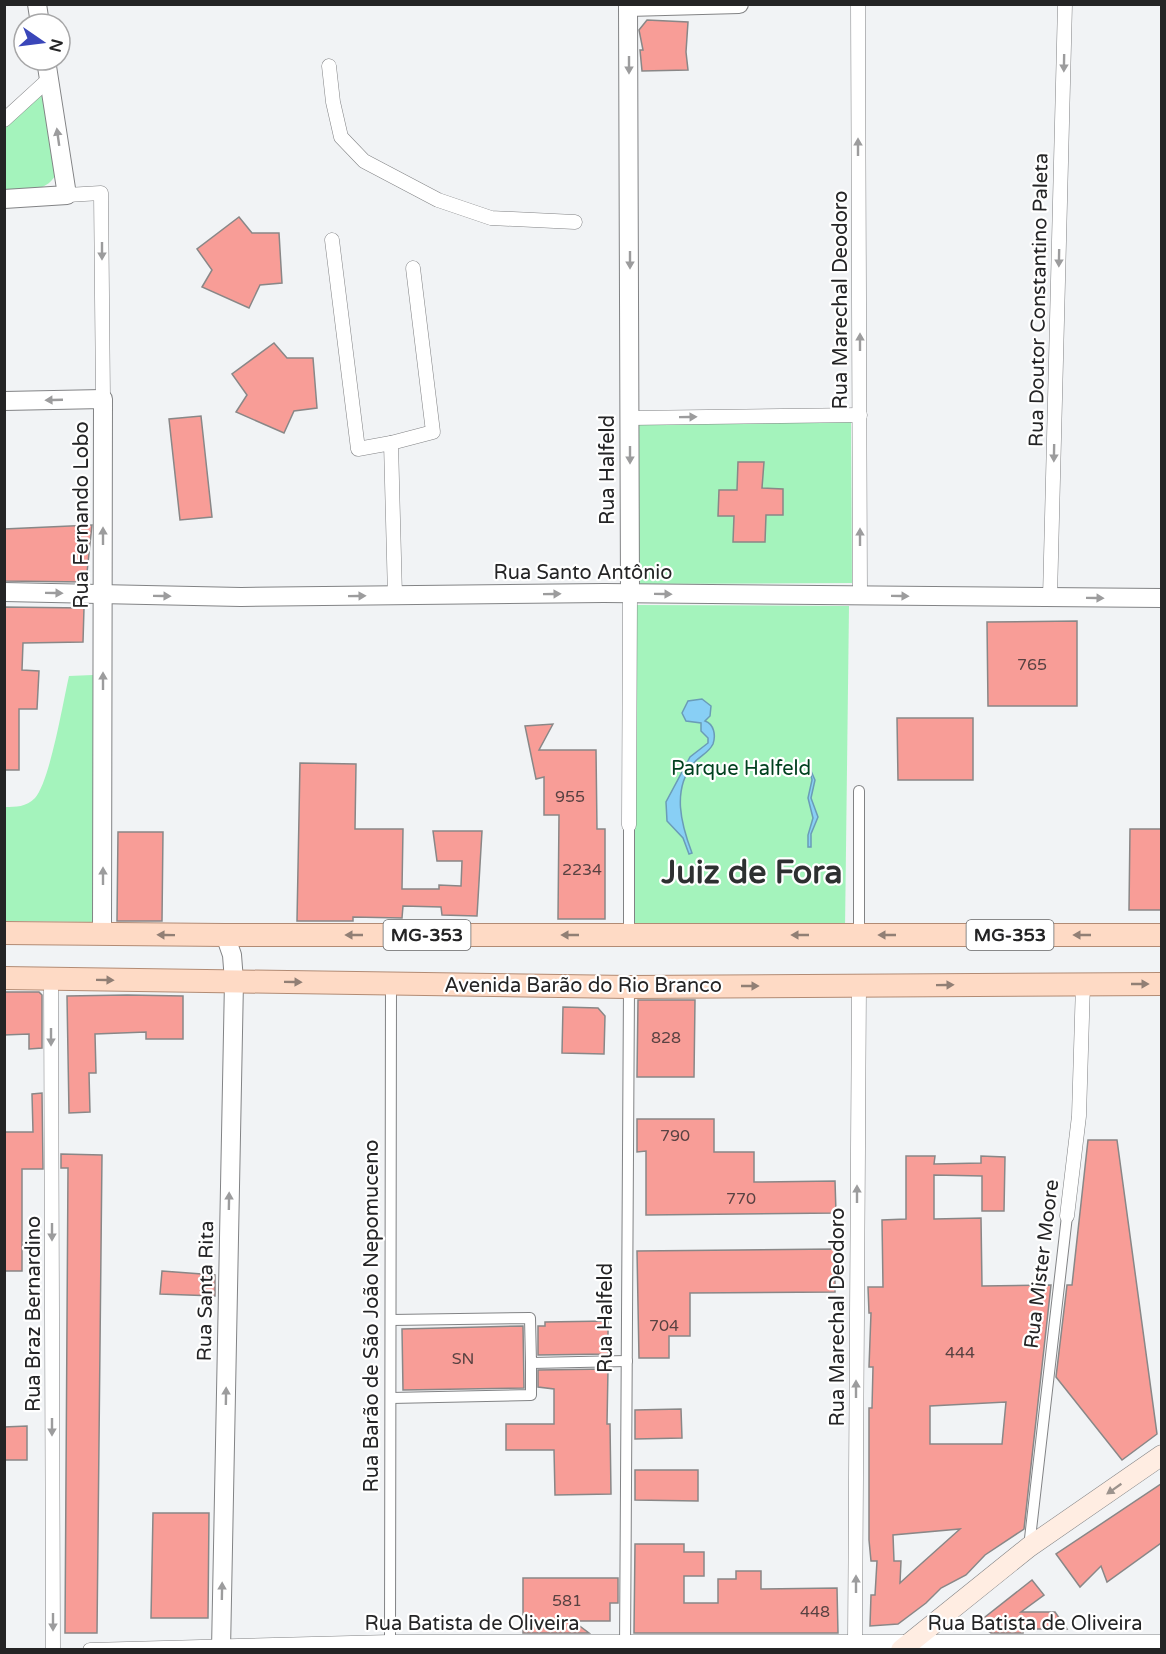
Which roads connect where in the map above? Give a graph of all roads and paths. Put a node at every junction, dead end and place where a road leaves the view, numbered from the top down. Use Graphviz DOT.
graph roads {
  1 [pos="740,4"];
  2 [pos="858,4"];
  3 [pos="1065,4"];
  4 [pos="628,6"];
  5 [pos="329,66"];
  6 [pos="45,72"];
  7 [pos="48,72"];
  8 [pos="4,120"];
  9 [pos="67,195"];
  10 [pos="4,199"];
  11 [pos="575,222"];
  12 [pos="332,240"];
  13 [pos="413,268"];
  14 [pos="103,399"];
  15 [pos="4,401"];
  16 [pos="860,415"];
  17 [pos="630,418"];
  18 [pos="391,443"];
  19 [pos="4,592"];
  20 [pos="630,593"];
  21 [pos="103,594"];
  22 [pos="860,595"];
  23 [pos="395,596"];
  24 [pos="1050,597"];
  25 [pos="1161,598"];
  26 [pos="859,791"];
  27 [pos="628,825"];
  28 [pos="4,933"];
  29 [pos="102,934"];
  30 [pos="225,935"];
  31 [pos="629,935"];
  32 [pos="859,935"];
  33 [pos="1161,935"];
  34 [pos="4,978"];
  35 [pos="51,979"];
  36 [pos="234,981"];
  37 [pos="391,983"];
  38 [pos="1083,984"];
  39 [pos="1161,984"];
  40 [pos="858,986"];
  41 [pos="629,987"];
  42 [pos="1067,1216"];
  43 [pos="391,1320"];
  44 [pos="627,1361"];
  45 [pos="531,1363"];
  46 [pos="391,1398"];
  47 [pos="1161,1455"];
  48 [pos="1029,1548"];
  49 [pos="1161,1642"];
  50 [pos="390,1646"];
  51 [pos="625,1646"];
  52 [pos="855,1646"];
  53 [pos="905,1646"];
  54 [pos="1147,1646"];
  55 [pos="221,1648"];
  56 [pos="53,1650"];
  57 [pos="90,1650"];
  1 -- 4 [label="street"];
  16 -- 2 [label="street, Rua Marechal Deodoro, one-way"];
  3 -- 24 [label="street, Rua Doutor Constantino Paleta, one-way"];
  4 -- 17 [label="street, Rua Halfeld, one-way"];
  5 -- 11 [label="street"];
  6 -- 8 [label="street"];
  9 -- 7 [label="street, one-way"];
  9 -- 10 [label="street, Rua Fernando Lobo"];
  9 -- 14 [label="street, Rua Fernando Lobo, one-way"];
  12 -- 18 [label="street"];
  13 -- 18 [label="street"];
  14 -- 15 [label="street, one-way"];
  21 -- 14 [label="street, Rua Fernando Lobo, one-way"];
  17 -- 16 [label="street, one-way"];
  22 -- 16 [label="street, Rua Marechal Deodoro, one-way"];
  17 -- 20 [label="street, Rua Halfeld, one-way"];
  18 -- 23 [label="street"];
  19 -- 21 [label="street, Rua Santo Antônio, one-way"];
  20 -- 22 [label="street, Rua Santo Antônio, one-way"];
  23 -- 20 [label="street, Rua Santo Antônio, one-way"];
  20 -- 27 [label="street, Rua Halfeld"];
  21 -- 23 [label="street, Rua Santo Antônio, one-way"];
  29 -- 21 [label="street, Rua Fernando Lobo, one-way"];
  22 -- 24 [label="street, Rua Santo Antônio, one-way"];
  24 -- 25 [label="street, Rua Santo Antônio, one-way"];
  26 -- 32 [label="street"];
  27 -- 31 [label="street, Rua Halfeld"];
  28 -- 29 [label="main road, MG-353"];
  30 -- 29 [label="main road, MG-353, one-way"];
  31 -- 30 [label="main road, MG-353, one-way"];
  30 -- 36 [label="street, Rua Santa Rita"];
  32 -- 31 [label="main road, MG-353, one-way"];
  33 -- 32 [label="main road, MG-353, one-way"];
  34 -- 35 [label="main road, Avenida Barão do Rio Branco"];
  35 -- 36 [label="main road, Avenida Barão do Rio Branco, one-way"];
  35 -- 56 [label="street, Rua Braz Bernardino, one-way"];
  36 -- 37 [label="main road, Avenida Barão do Rio Branco, one-way"];
  55 -- 36 [label="street, Rua Santa Rita, one-way"];
  37 -- 41 [label="main road, Avenida Barão do Rio Branco"];
  37 -- 43 [label="street, Rua Barão de São João Nepomuceno"];
  38 -- 39 [label="main road, Avenida Barão do Rio Branco, one-way"];
  40 -- 38 [label="main road, Avenida Barão do Rio Branco, one-way"];
  38 -- 42 [label="street, Rua Mister Moore"];
  41 -- 40 [label="main road, Avenida Barão do Rio Branco, one-way"];
  52 -- 40 [label="street, Rua Marechal Deodoro, one-way"];
  41 -- 44 [label="street, Rua Halfeld"];
  42 -- 48 [label="street, Rua Mister Moore"];
  43 -- 45 [label="street"];
  43 -- 46 [label="street, Rua Barão de São João Nepomuceno"];
  44 -- 45 [label="street"];
  44 -- 51 [label="street, Rua Halfeld"];
  45 -- 46 [label="street"];
  46 -- 50 [label="street, Rua Barão de São João Nepomuceno"];
  47 -- 48 [label="main road, one-way"];
  48 -- 53 [label="main road"];
  49 -- 54 [label="street, Rua Batista de Oliveira"];
  50 -- 51 [label="street, Rua Batista de Oliveira"];
  50 -- 55 [label="street, Rua Batista de Oliveira"];
  51 -- 52 [label="street, Rua Batista de Oliveira"];
  52 -- 53 [label="street, Rua Batista de Oliveira"];
  53 -- 54 [label="street, Rua Batista de Oliveira"];
  55 -- 57 [label="street, Rua Batista de Oliveira"];
}
